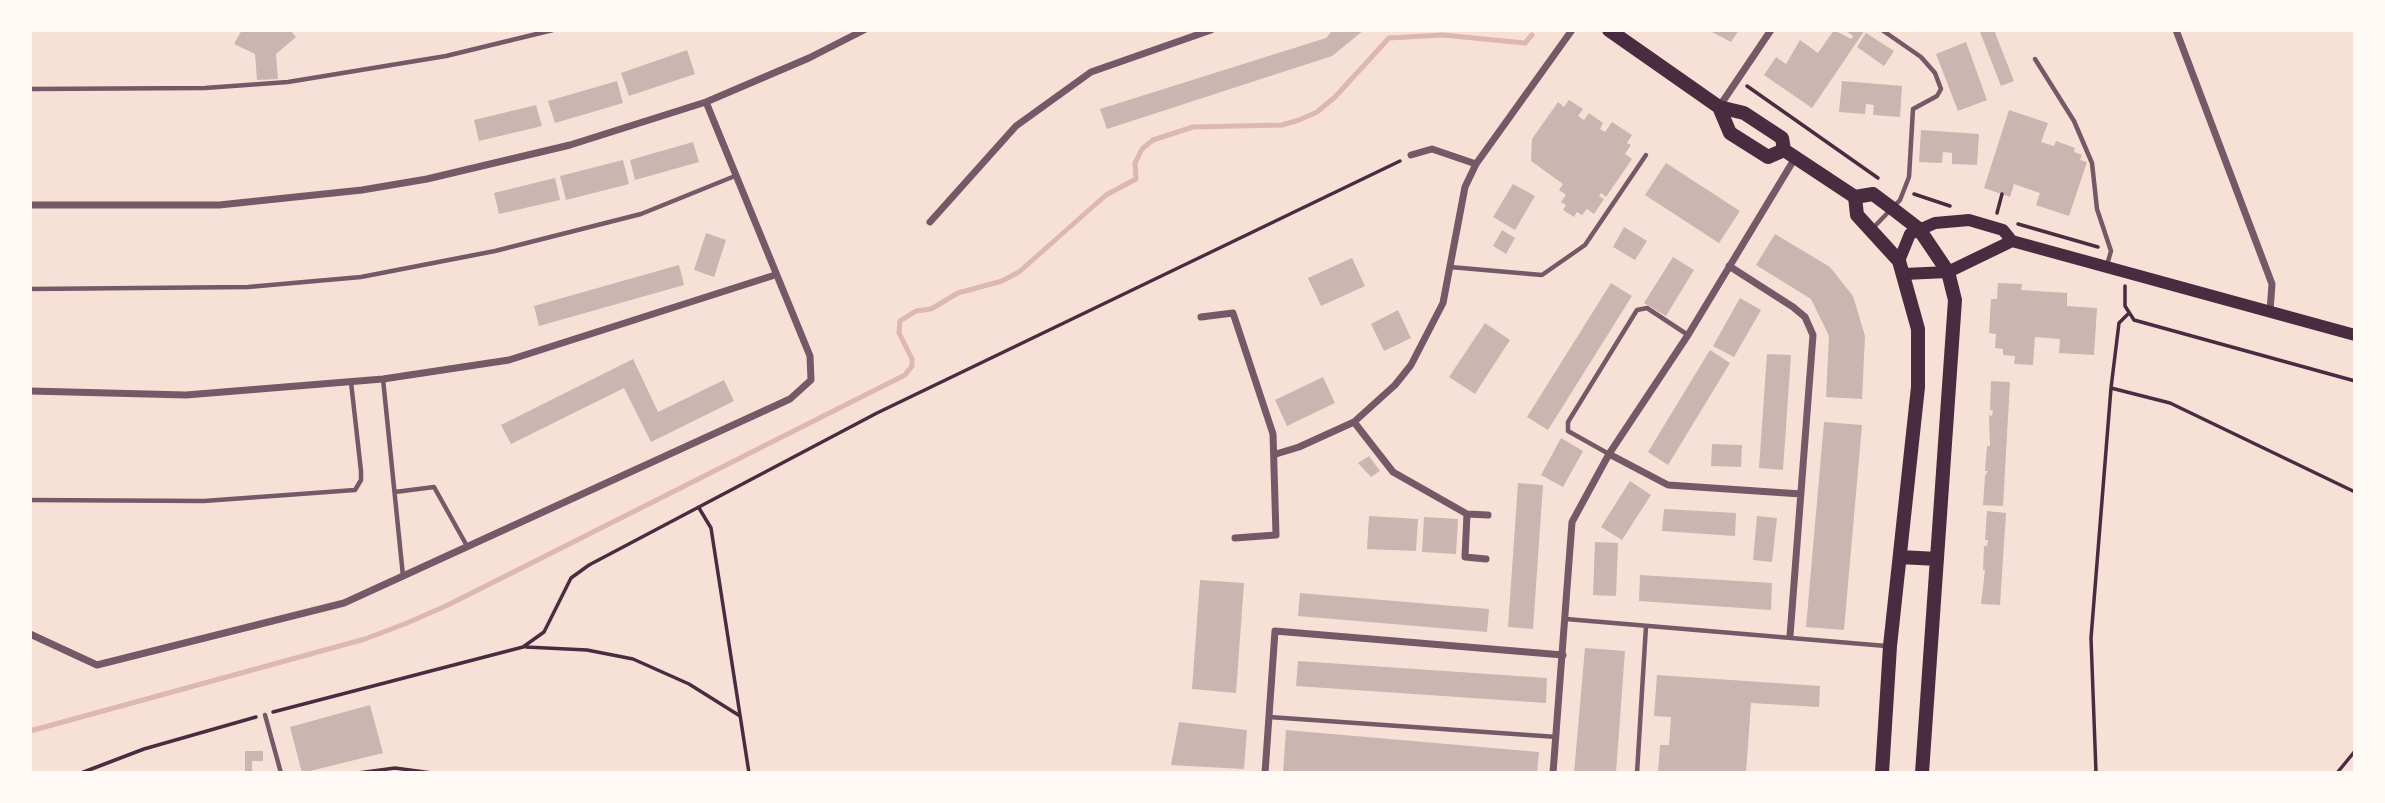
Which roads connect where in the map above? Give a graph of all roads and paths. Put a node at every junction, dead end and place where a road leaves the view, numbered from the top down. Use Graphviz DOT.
graph roads {
  1 [pos="553,30"];
  2 [pos="864,30"];
  3 [pos="1212,30"];
  4 [pos="1572,30"];
  5 [pos="1609,30"];
  6 [pos="1771,30"];
  7 [pos="1882,30"];
  8 [pos="2176,30"];
  9 [pos="2035,59"];
  10 [pos="1746,85"];
  11 [pos="30,89"];
  12 [pos="706,102"];
  13 [pos="1719,107"];
  14 [pos="1790,154"];
  15 [pos="1411,155"];
  16 [pos="1646,155"];
  17 [pos="1476,164"];
  18 [pos="735,176"];
  19 [pos="1904,191"];
  20 [pos="2002,194"];
  21 [pos="1855,197"];
  22 [pos="30,205"];
  23 [pos="1957,208"];
  24 [pos="1893,209"];
  25 [pos="1987,216"];
  26 [pos="2007,221"];
  27 [pos="930,222"];
  28 [pos="1919,229"];
  29 [pos="1871,230"];
  30 [pos="2012,241"];
  31 [pos="2111,251"];
  32 [pos="2107,266"];
  33 [pos="1450,267"];
  34 [pos="1728,267"];
  35 [pos="1902,268"];
  36 [pos="1948,272"];
  37 [pos="2129,272"];
  38 [pos="775,275"];
  39 [pos="30,289"];
  40 [pos="2270,311"];
  41 [pos="2128,314"];
  42 [pos="1200,317"];
  43 [pos="1688,335"];
  44 [pos="2355,335"];
  45 [pos="383,380"];
  46 [pos="2355,381"];
  47 [pos="351,383"];
  48 [pos="2111,388"];
  49 [pos="30,390"];
  50 [pos="1354,422"];
  51 [pos="1276,454"];
  52 [pos="1609,454"];
  53 [pos="395,492"];
  54 [pos="2355,492"];
  55 [pos="1801,494"];
  56 [pos="30,500"];
  57 [pos="699,508"];
  58 [pos="1467,514"];
  59 [pos="1488,515"];
  60 [pos="1235,538"];
  61 [pos="467,546"];
  62 [pos="1900,557"];
  63 [pos="1486,559"];
  64 [pos="1937,559"];
  65 [pos="403,576"];
  66 [pos="1566,619"];
  67 [pos="1646,626"];
  68 [pos="30,634"];
  69 [pos="1790,636"];
  70 [pos="1891,646"];
  71 [pos="523,647"];
  72 [pos="1563,655"];
  73 [pos="265,715"];
  74 [pos="741,716"];
  75 [pos="1269,717"];
  76 [pos="1558,737"];
  77 [pos="2355,751"];
  78 [pos="81,773"];
  79 [pos="281,773"];
  80 [pos="358,773"];
  81 [pos="432,773"];
  82 [pos="749,773"];
  83 [pos="1265,773"];
  84 [pos="1553,773"];
  85 [pos="1637,773"];
  86 [pos="1882,773"];
  87 [pos="1922,773"];
  88 [pos="2096,773"];
  89 [pos="2337,773"];
  1 -- 11 [label="lane"];
  2 -- 12 [label="street"];
  3 -- 27 [label="street"];
  4 -- 17 [label="street"];
  5 -- 13 [label="main road"];
  6 -- 13 [label="street"];
  7 -- 19 [label="lane"];
  8 -- 40 [label="street"];
  9 -- 31 [label="lane"];
  10 -- 19 [label="path"];
  12 -- 18 [label="street"];
  12 -- 22 [label="street"];
  13 -- 14 [label="main road"];
  13 -- 14 [label="main road"];
  14 -- 21 [label="main road"];
  14 -- 34 [label="street"];
  15 -- 17 [label="street"];
  15 -- 57 [label="path"];
  16 -- 33 [label="lane"];
  17 -- 33 [label="street"];
  18 -- 38 [label="street"];
  18 -- 39 [label="lane"];
  19 -- 23 [label="path"];
  19 -- 24 [label="lane"];
  20 -- 25 [label="path"];
  21 -- 24 [label="main road"];
  21 -- 29 [label="main road"];
  24 -- 28 [label="main road"];
  24 -- 29 [label="lane"];
  26 -- 31 [label="path"];
  28 -- 30 [label="main road"];
  28 -- 35 [label="main road"];
  28 -- 36 [label="main road"];
  29 -- 35 [label="main road"];
  30 -- 32 [label="main road"];
  30 -- 36 [label="main road"];
  31 -- 32 [label="lane"];
  32 -- 37 [label="main road"];
  33 -- 50 [label="street"];
  34 -- 43 [label="street"];
  34 -- 55 [label="street"];
  35 -- 36 [label="main road"];
  35 -- 62 [label="main road"];
  36 -- 64 [label="main road"];
  37 -- 40 [label="main road"];
  37 -- 41 [label="path"];
  38 -- 45 [label="street"];
  38 -- 61 [label="street"];
  40 -- 44 [label="main road"];
  41 -- 46 [label="path"];
  41 -- 48 [label="path"];
  42 -- 51 [label="street"];
  43 -- 52 [label="street"];
  43 -- 52 [label="lane"];
  45 -- 47 [label="street"];
  45 -- 53 [label="lane"];
  47 -- 49 [label="street"];
  47 -- 56 [label="lane"];
  48 -- 54 [label="path"];
  48 -- 88 [label="path"];
  50 -- 51 [label="street"];
  50 -- 58 [label="street"];
  51 -- 60 [label="street"];
  52 -- 55 [label="street"];
  52 -- 66 [label="street"];
  53 -- 61 [label="lane"];
  53 -- 65 [label="lane"];
  55 -- 69 [label="street"];
  57 -- 71 [label="path"];
  57 -- 74 [label="path"];
  58 -- 59 [label="street"];
  58 -- 63 [label="street"];
  61 -- 65 [label="street"];
  62 -- 64 [label="main road"];
  62 -- 70 [label="main road"];
  64 -- 87 [label="main road"];
  65 -- 68 [label="street"];
  66 -- 67 [label="lane"];
  66 -- 72 [label="street"];
  67 -- 69 [label="lane"];
  67 -- 85 [label="lane"];
  69 -- 70 [label="lane"];
  70 -- 86 [label="main road"];
  71 -- 73 [label="path"];
  71 -- 74 [label="path"];
  72 -- 75 [label="street"];
  72 -- 76 [label="street"];
  73 -- 78 [label="path"];
  73 -- 79 [label="lane"];
  74 -- 82 [label="path"];
  75 -- 76 [label="lane"];
  75 -- 83 [label="street"];
  76 -- 84 [label="street"];
  77 -- 89 [label="path"];
  80 -- 81 [label="path"];
}
